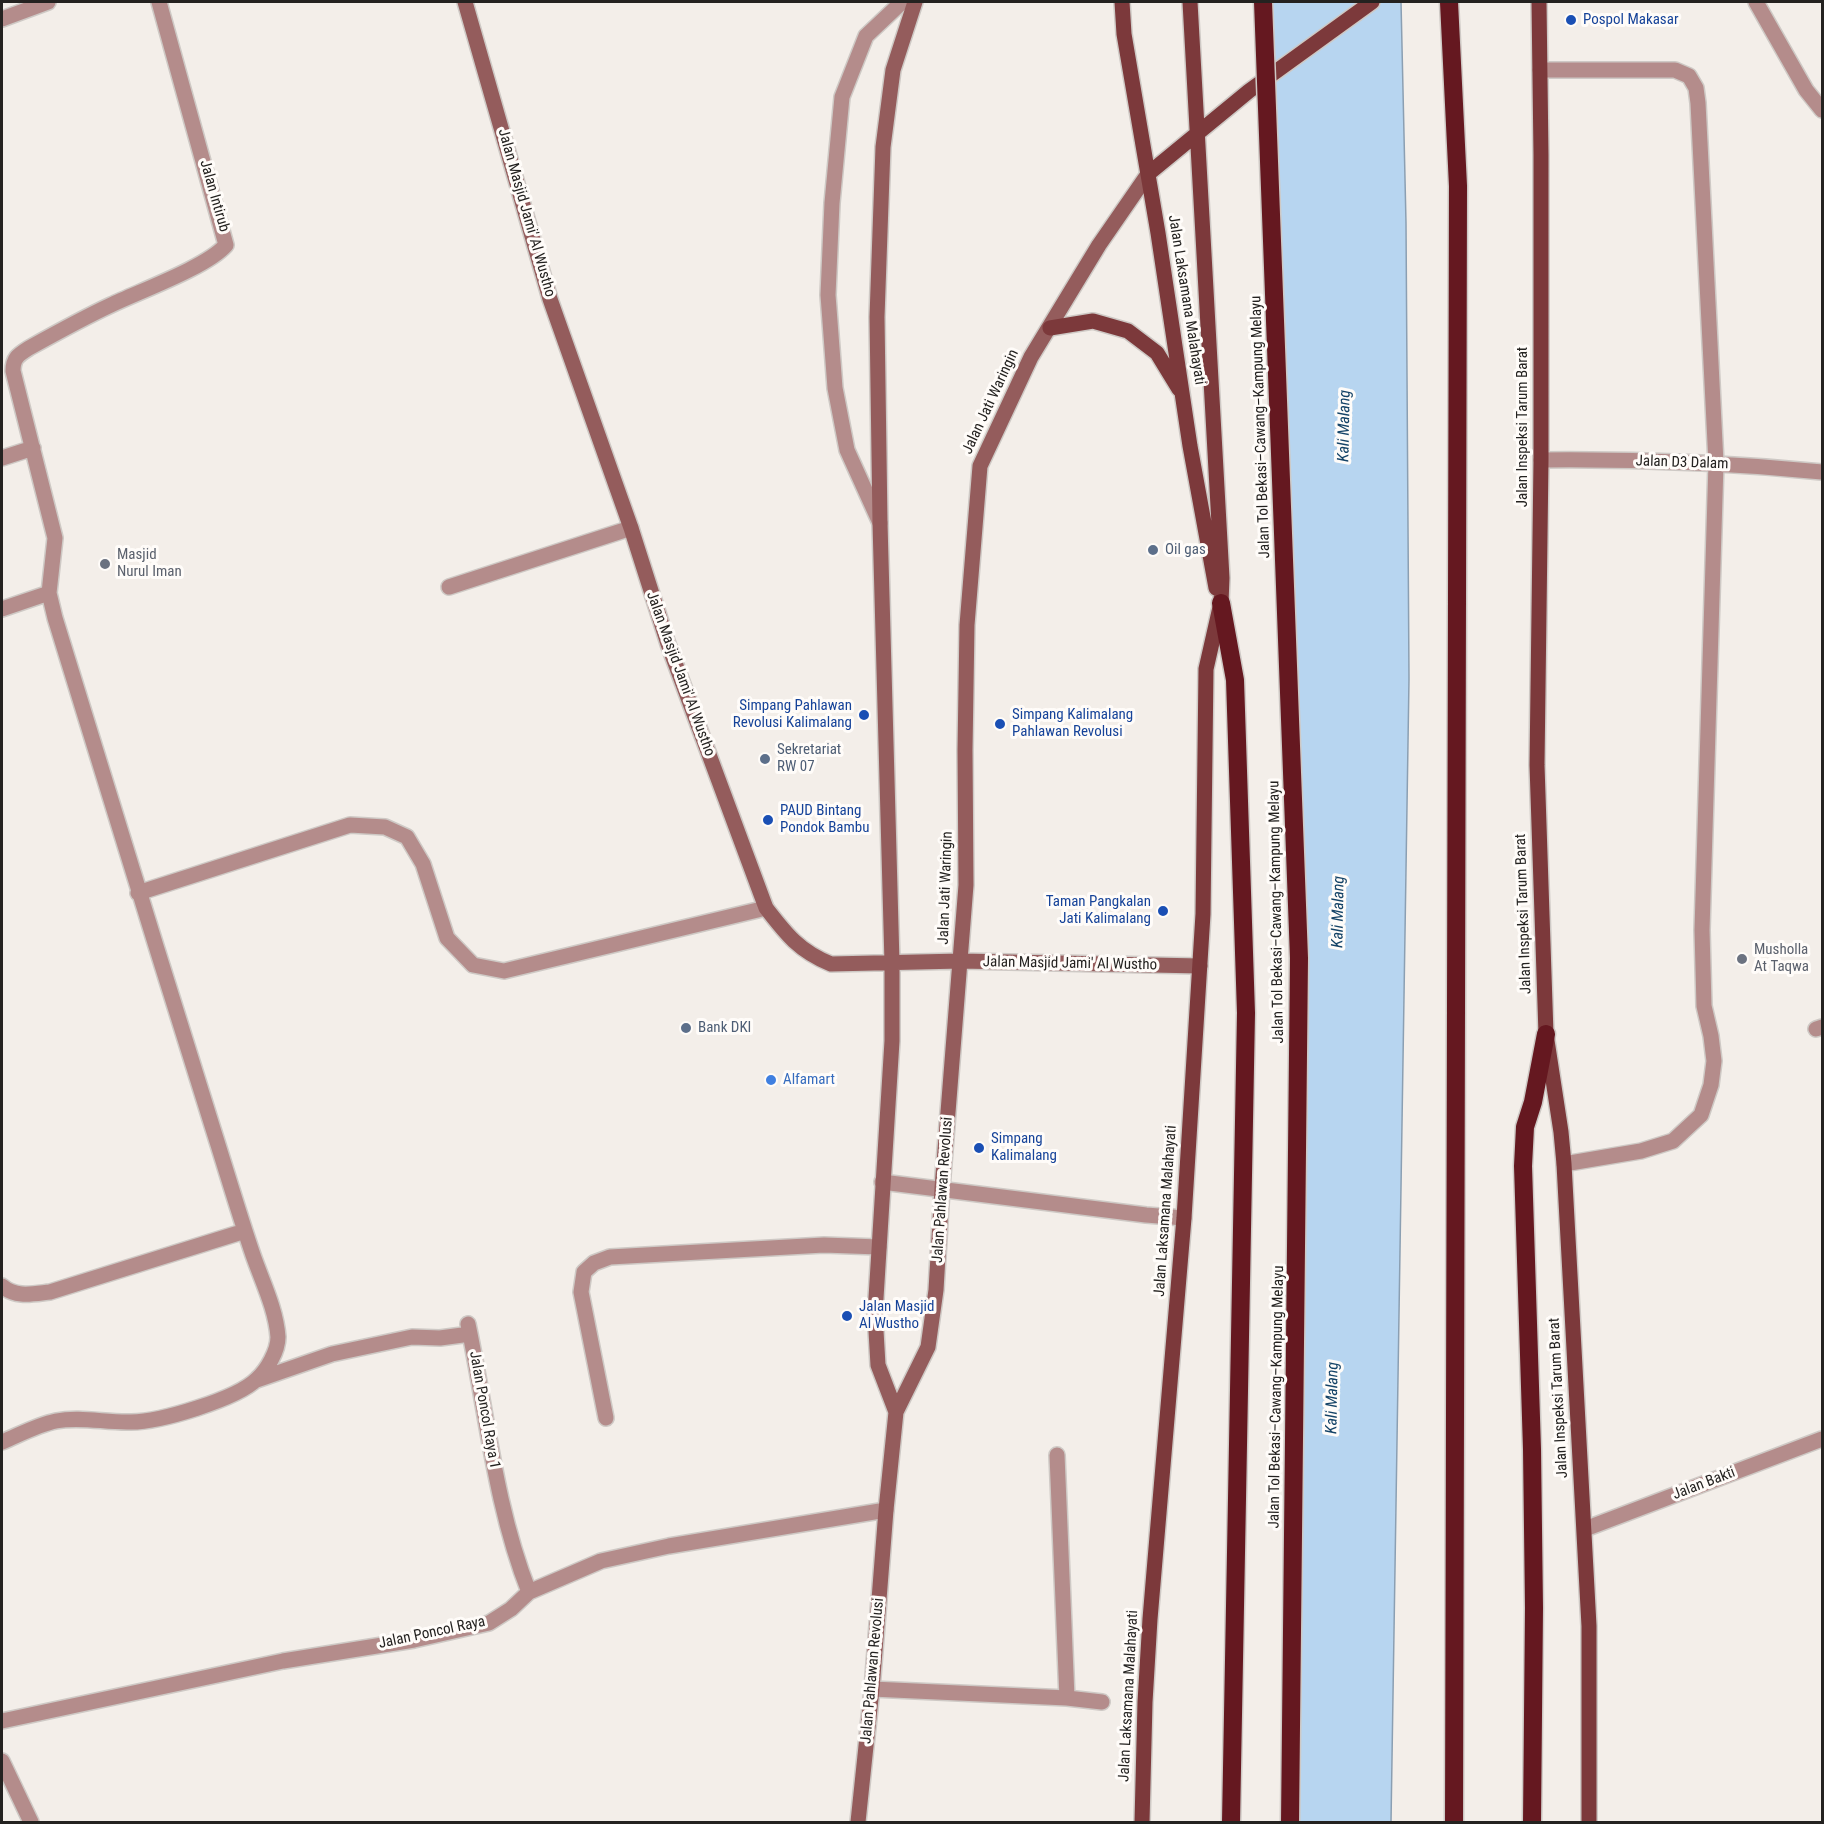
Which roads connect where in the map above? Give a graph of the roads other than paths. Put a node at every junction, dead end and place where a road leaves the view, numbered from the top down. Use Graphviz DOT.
graph roads {
  1 [pos="48,2"];
  2 [pos="159,2"];
  3 [pos="465,2"];
  4 [pos="902,2"];
  5 [pos="915,2"];
  6 [pos="1122,2"];
  7 [pos="1190,2"];
  8 [pos="1263,2"];
  9 [pos="1372,2"];
  10 [pos="1449,2"];
  11 [pos="1539,2"];
  12 [pos="1756,2"];
  13 [pos="2,19"];
  14 [pos="1539,70"];
  15 [pos="1822,110"];
  16 [pos="1199,131"];
  17 [pos="1148,174"];
  18 [pos="1050,328"];
  19 [pos="1182,394"];
  20 [pos="33,448"];
  21 [pos="2,458"];
  22 [pos="1541,460"];
  23 [pos="1716,464"];
  24 [pos="1822,472"];
  25 [pos="880,523"];
  26 [pos="631,528"];
  27 [pos="449,587"];
  28 [pos="49,592"];
  29 [pos="1221,603"];
  30 [pos="2,609"];
  31 [pos="138,893"];
  32 [pos="766,908"];
  33 [pos="961,961"];
  34 [pos="892,963"];
  35 [pos="1200,966"];
  36 [pos="1546,1034"];
  37 [pos="1564,1164"];
  38 [pos="882,1182"];
  39 [pos="942,1188"];
  40 [pos="1184,1218"];
  41 [pos="245,1231"];
  42 [pos="879,1247"];
  43 [pos="2,1286"];
  44 [pos="257,1380"];
  45 [pos="897,1412"];
  46 [pos="606,1418"];
  47 [pos="1822,1439"];
  48 [pos="2,1442"];
  49 [pos="1057,1455"];
  50 [pos="886,1510"];
  51 [pos="1585,1529"];
  52 [pos="529,1592"];
  53 [pos="872,1689"];
  54 [pos="1067,1698"];
  55 [pos="1102,1702"];
  56 [pos="2,1721"];
  57 [pos="2,1761"];
  58 [pos="31,1822"];
  59 [pos="858,1822"];
  60 [pos="1142,1822"];
  61 [pos="1232,1822"];
  62 [pos="1290,1822"];
  63 [pos="1454,1822"];
  64 [pos="1532,1822"];
  65 [pos="1589,1822"];
  1 -- 13 [label="street"];
  2 -- 20 [label="street, Jalan Intirub"];
  3 -- 26 [label="main road, Jalan Masjid Jami' Al Wustho"];
  4 -- 25 [label="street"];
  5 -- 25 [label="main road"];
  6 -- 17 [label="main road, Jalan Laksamana Malahayati"];
  7 -- 16 [label="main road, Jalan Laksamana Malahayati"];
  8 -- 62 [label="highway, Jalan Tol Bekasi–Cawang–Kampung Melayu, bridge"];
  9 -- 16 [label="main road, Jalan Jati Waringin"];
  10 -- 63 [label="highway"];
  11 -- 14 [label="main road, Jalan Inspeksi Tarum Barat"];
  12 -- 15 [label="street"];
  14 -- 22 [label="main road, Jalan Inspeksi Tarum Barat"];
  14 -- 23 [label="street"];
  16 -- 17 [label="main road, Jalan Jati Waringin"];
  16 -- 29 [label="main road, Jalan Laksamana Malahayati"];
  17 -- 18 [label="main road, Jalan Jati Waringin"];
  17 -- 19 [label="main road, Jalan Laksamana Malahayati"];
  18 -- 19 [label="main road"];
  18 -- 33 [label="main road, Jalan Jati Waringin"];
  19 -- 29 [label="main road, Jalan Laksamana Malahayati"];
  20 -- 21 [label="street"];
  20 -- 28 [label="street"];
  22 -- 23 [label="street, Jalan D3 Dalam"];
  22 -- 36 [label="main road, Jalan Inspeksi Tarum Barat"];
  23 -- 24 [label="street, Jalan D3 Dalam"];
  23 -- 37 [label="street"];
  25 -- 34 [label="main road"];
  26 -- 27 [label="street"];
  26 -- 32 [label="main road, Jalan Masjid Jami' Al Wustho"];
  28 -- 30 [label="street"];
  28 -- 31 [label="street"];
  29 -- 35 [label="main road, Jalan Laksamana Malahayati"];
  29 -- 61 [label="highway"];
  31 -- 32 [label="street"];
  31 -- 41 [label="street"];
  32 -- 34 [label="main road, Jalan Masjid Jami' Al Wustho"];
  33 -- 34 [label="main road, Jalan Masjid Jami' Al Wustho"];
  33 -- 35 [label="main road, Jalan Masjid Jami' Al Wustho"];
  33 -- 39 [label="main road, Jalan Pahlawan Revolusi"];
  34 -- 38 [label="main road, Jalan Pahlawan Revolusi"];
  35 -- 40 [label="main road, Jalan Laksamana Malahayati"];
  36 -- 37 [label="main road, Jalan Inspeksi Tarum Barat"];
  36 -- 64 [label="highway"];
  37 -- 51 [label="main road, Jalan Inspeksi Tarum Barat"];
  38 -- 39 [label="street"];
  38 -- 42 [label="main road, Jalan Pahlawan Revolusi"];
  39 -- 40 [label="street"];
  39 -- 45 [label="main road, Jalan Pahlawan Revolusi"];
  40 -- 60 [label="main road, Jalan Laksamana Malahayati"];
  41 -- 43 [label="street"];
  41 -- 44 [label="street"];
  42 -- 45 [label="main road, Jalan Pahlawan Revolusi"];
  42 -- 46 [label="street"];
  44 -- 48 [label="street, Jalan Poncol Raya 1"];
  44 -- 52 [label="street, Jalan Poncol Raya 1"];
  45 -- 50 [label="main road, Jalan Pahlawan Revolusi"];
  47 -- 51 [label="street, Jalan Bakti"];
  49 -- 54 [label="street"];
  50 -- 52 [label="street, Jalan Poncol Raya"];
  50 -- 53 [label="main road, Jalan Pahlawan Revolusi"];
  51 -- 65 [label="main road, Jalan Inspeksi Tarum Barat"];
  52 -- 56 [label="street, Jalan Poncol Raya"];
  53 -- 54 [label="street"];
  53 -- 59 [label="main road, Jalan Pahlawan Revolusi"];
  54 -- 55 [label="street"];
  57 -- 58 [label="street"];
}
